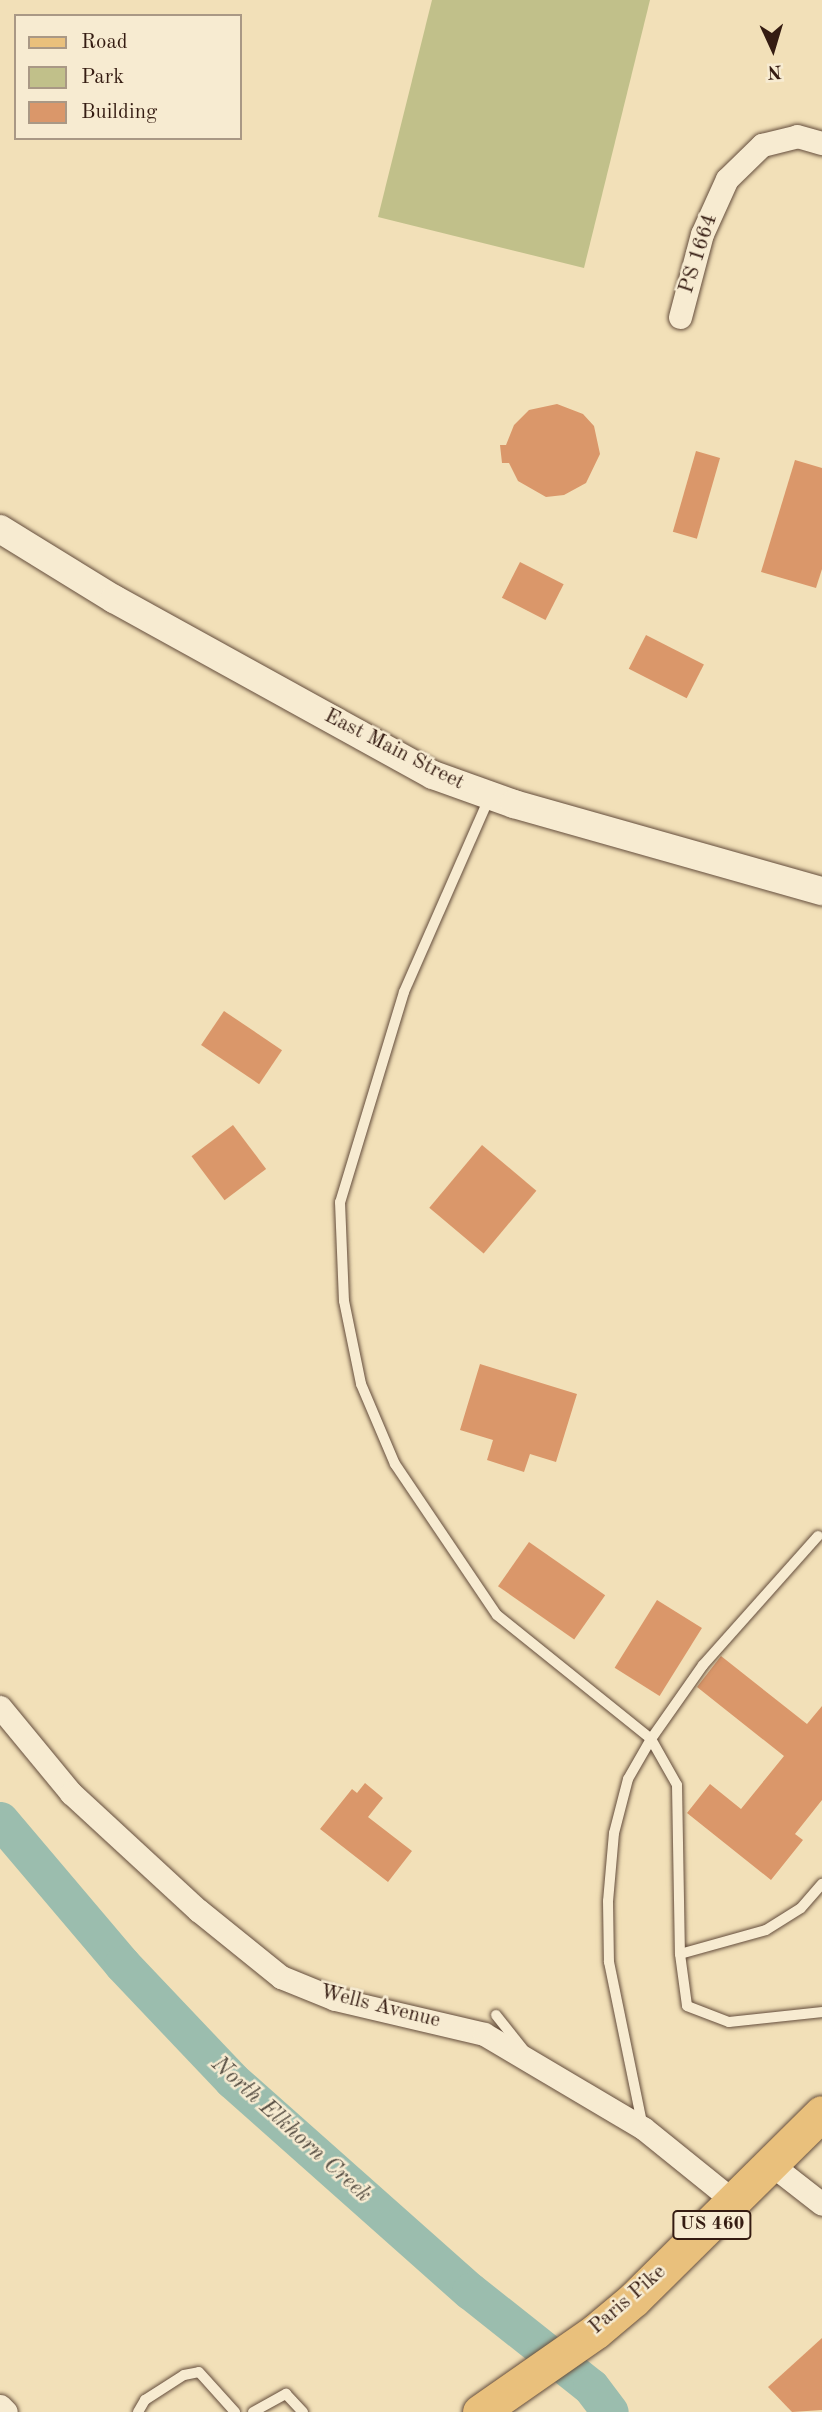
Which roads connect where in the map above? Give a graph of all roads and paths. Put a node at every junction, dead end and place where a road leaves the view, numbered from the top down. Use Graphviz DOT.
graph roads {
  1 [pos="822,143"];
  2 [pos="680,317"];
  3 [pos="0,529"];
  4 [pos="490,796"];
  5 [pos="822,891"];
  6 [pos="818,1536"];
  7 [pos="0,1707"];
  8 [pos="651,1739"];
  9 [pos="822,1884"];
  10 [pos="680,1954"];
  11 [pos="822,2012"];
  12 [pos="496,2015"];
  13 [pos="536,2065"];
  14 [pos="822,2113"];
  15 [pos="643,2127"];
  16 [pos="772,2165"];
  17 [pos="736,2203"];
  18 [pos="822,2204"];
  19 [pos="491,2405"];
  20 [pos="0,2406"];
  21 [pos="6,2412"];
  22 [pos="138,2412"];
  23 [pos="235,2412"];
  24 [pos="253,2412"];
  25 [pos="303,2412"];
  1 -- 2 [label="street, PS 1664"];
  3 -- 4 [label="street, East Main Street"];
  4 -- 5 [label="street, East Main Street"];
  4 -- 8 [label="lane"];
  6 -- 8 [label="lane"];
  7 -- 13 [label="street, Wells Avenue"];
  8 -- 10 [label="lane"];
  8 -- 15 [label="lane"];
  9 -- 10 [label="lane"];
  10 -- 11 [label="lane"];
  12 -- 13 [label="lane"];
  13 -- 15 [label="street, Wells Avenue"];
  14 -- 16 [label="main road, Paris Pike / US 460"];
  15 -- 17 [label="street, Wells Avenue"];
  16 -- 17 [label="main road, Paris Pike / US 460"];
  16 -- 18 [label="street"];
  17 -- 19 [label="main road, Paris Pike / US 460"];
  20 -- 21 [label="street"];
  22 -- 23 [label="lane"];
  24 -- 25 [label="lane"];
}
